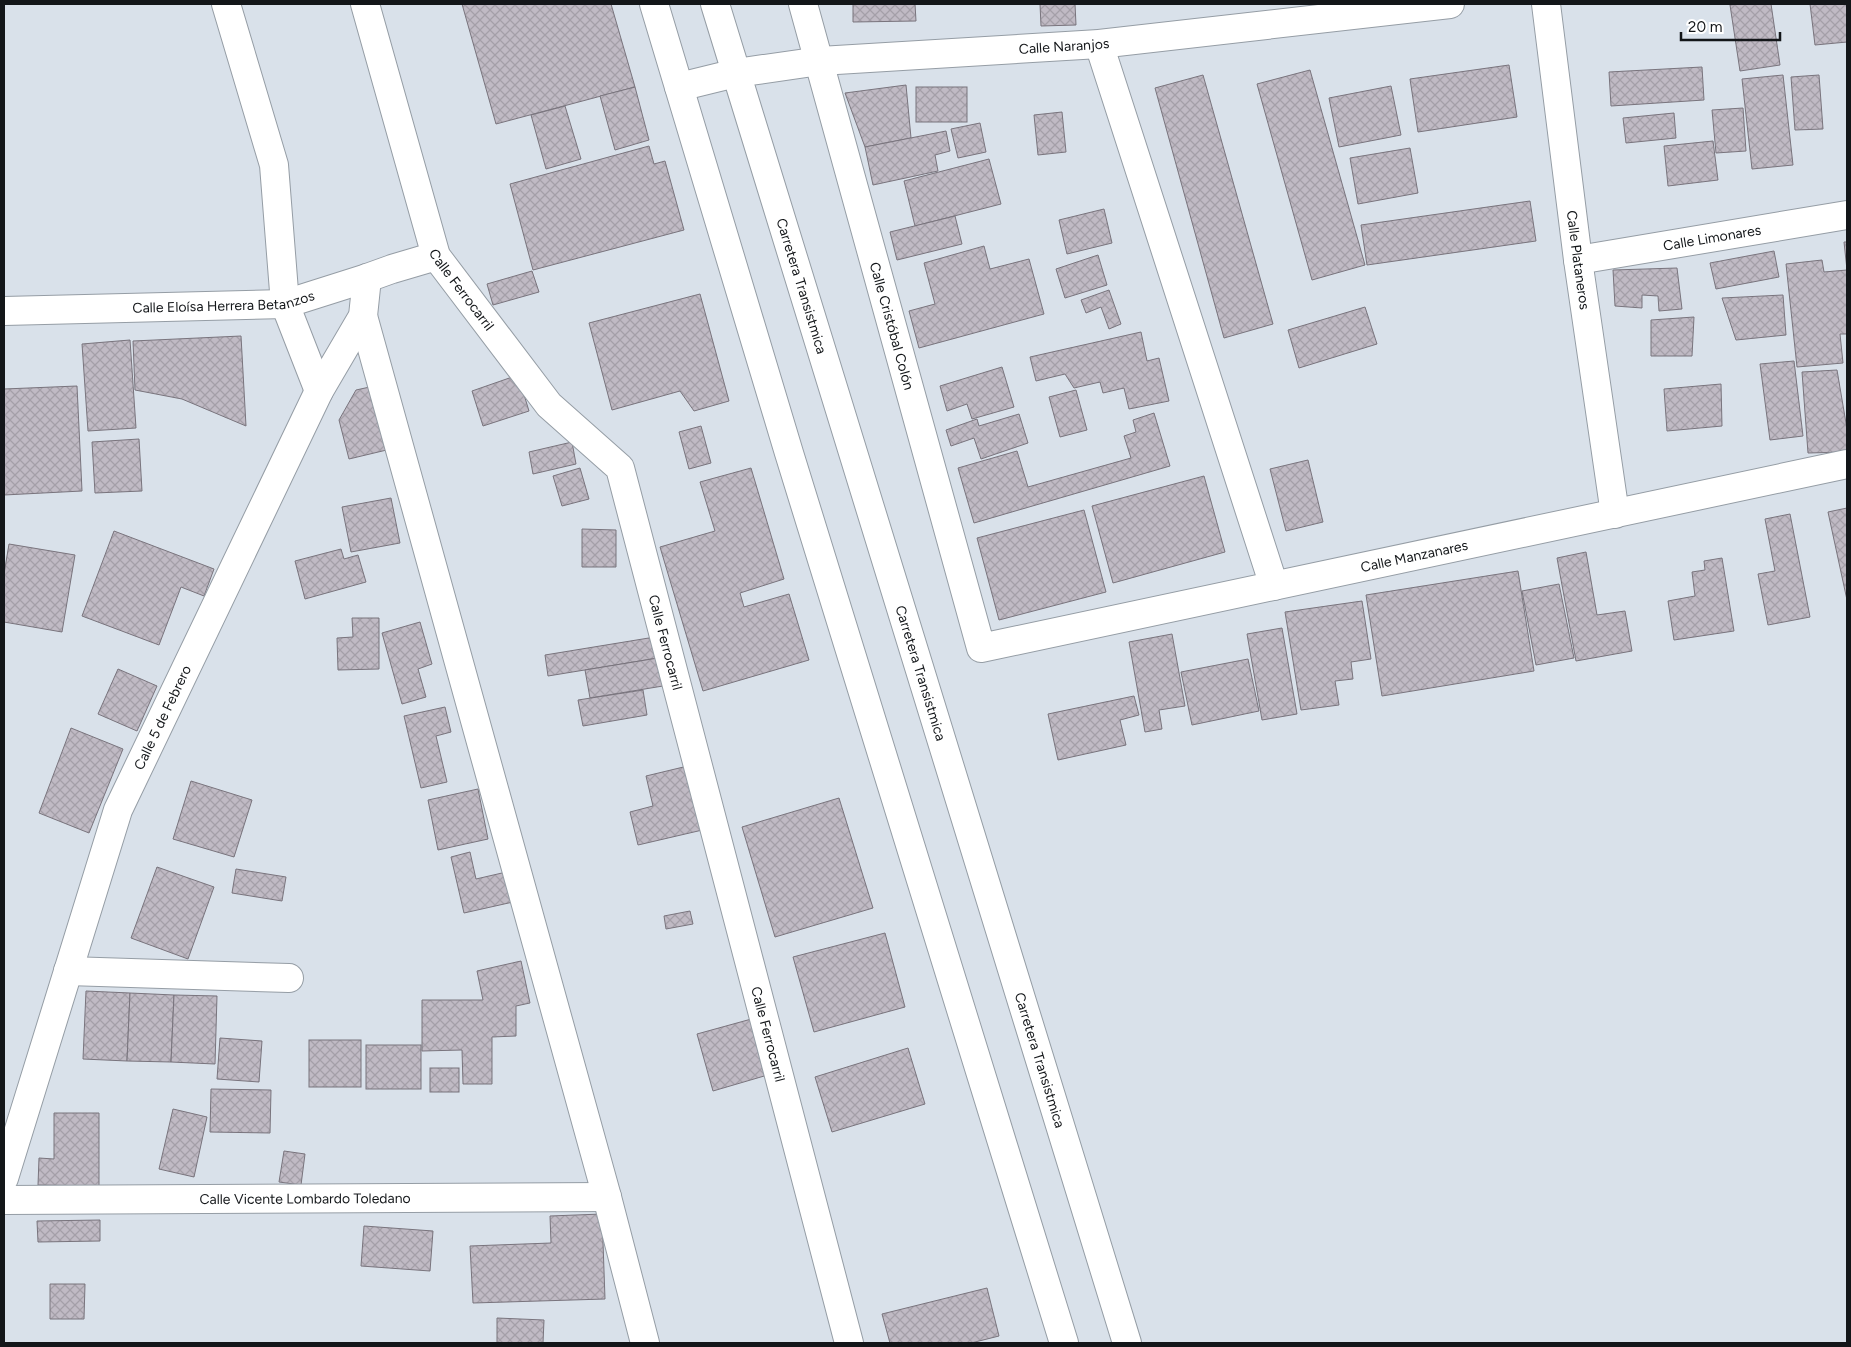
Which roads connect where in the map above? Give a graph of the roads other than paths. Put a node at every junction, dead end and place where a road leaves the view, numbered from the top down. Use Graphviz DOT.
graph roads {
  1 [pos="226,4"];
  2 [pos="365,4"];
  3 [pos="654,4"];
  4 [pos="716,4"];
  5 [pos="803,4"];
  6 [pos="1450,4"];
  7 [pos="1546,4"];
  8 [pos="1099,44"];
  9 [pos="820,61"];
  10 [pos="736,73"];
  11 [pos="678,86"];
  12 [pos="1847,216"];
  13 [pos="436,256"];
  14 [pos="1578,260"];
  15 [pos="367,278"];
  16 [pos="285,304"];
  17 [pos="4,311"];
  18 [pos="362,316"];
  19 [pos="319,391"];
  20 [pos="1847,464"];
  21 [pos="1616,514"];
  22 [pos="1274,586"];
  23 [pos="981,648"];
  24 [pos="68,971"];
  25 [pos="290,978"];
  26 [pos="4,1178"];
  27 [pos="607,1197"];
  28 [pos="4,1200"];
  29 [pos="645,1343"];
  30 [pos="849,1343"];
  31 [pos="1064,1343"];
  32 [pos="1127,1343"];
  1 -- 16 [label="street"];
  2 -- 13 [label="street, Calle Ferrocarril"];
  3 -- 11 [label="street"];
  4 -- 10 [label="street, Carretera Transistmica"];
  5 -- 9 [label="street, Calle Cristóbal Colón"];
  6 -- 8 [label="street, Calle Naranjos"];
  7 -- 14 [label="street, Calle Plataneros"];
  8 -- 9 [label="street, Calle Naranjos"];
  8 -- 22 [label="street"];
  9 -- 10 [label="street, Calle Naranjos"];
  9 -- 23 [label="street, Calle Cristóbal Colón"];
  10 -- 11 [label="street, Calle Naranjos"];
  10 -- 32 [label="street, Carretera Transistmica"];
  11 -- 31 [label="street"];
  12 -- 14 [label="street, Calle Limonares"];
  13 -- 15 [label="street, Calle Eloísa Herrera Betanzos"];
  13 -- 30 [label="street, Calle Ferrocarril"];
  14 -- 21 [label="street, Calle Plataneros"];
  15 -- 16 [label="street, Calle Eloísa Herrera Betanzos"];
  15 -- 18 [label="street, Calle 5 de Febrero"];
  16 -- 17 [label="street, Calle Eloísa Herrera Betanzos"];
  16 -- 19 [label="street"];
  18 -- 19 [label="street, Calle 5 de Febrero"];
  18 -- 27 [label="street"];
  19 -- 24 [label="street, Calle 5 de Febrero"];
  20 -- 21 [label="street, Calle Manzanares"];
  21 -- 22 [label="street, Calle Manzanares"];
  22 -- 23 [label="street, Calle Manzanares"];
  24 -- 25 [label="street"];
  24 -- 26 [label="street, Calle 5 de Febrero"];
  27 -- 28 [label="street, Calle Vicente Lombardo Toledano"];
  27 -- 29 [label="street"];
}
